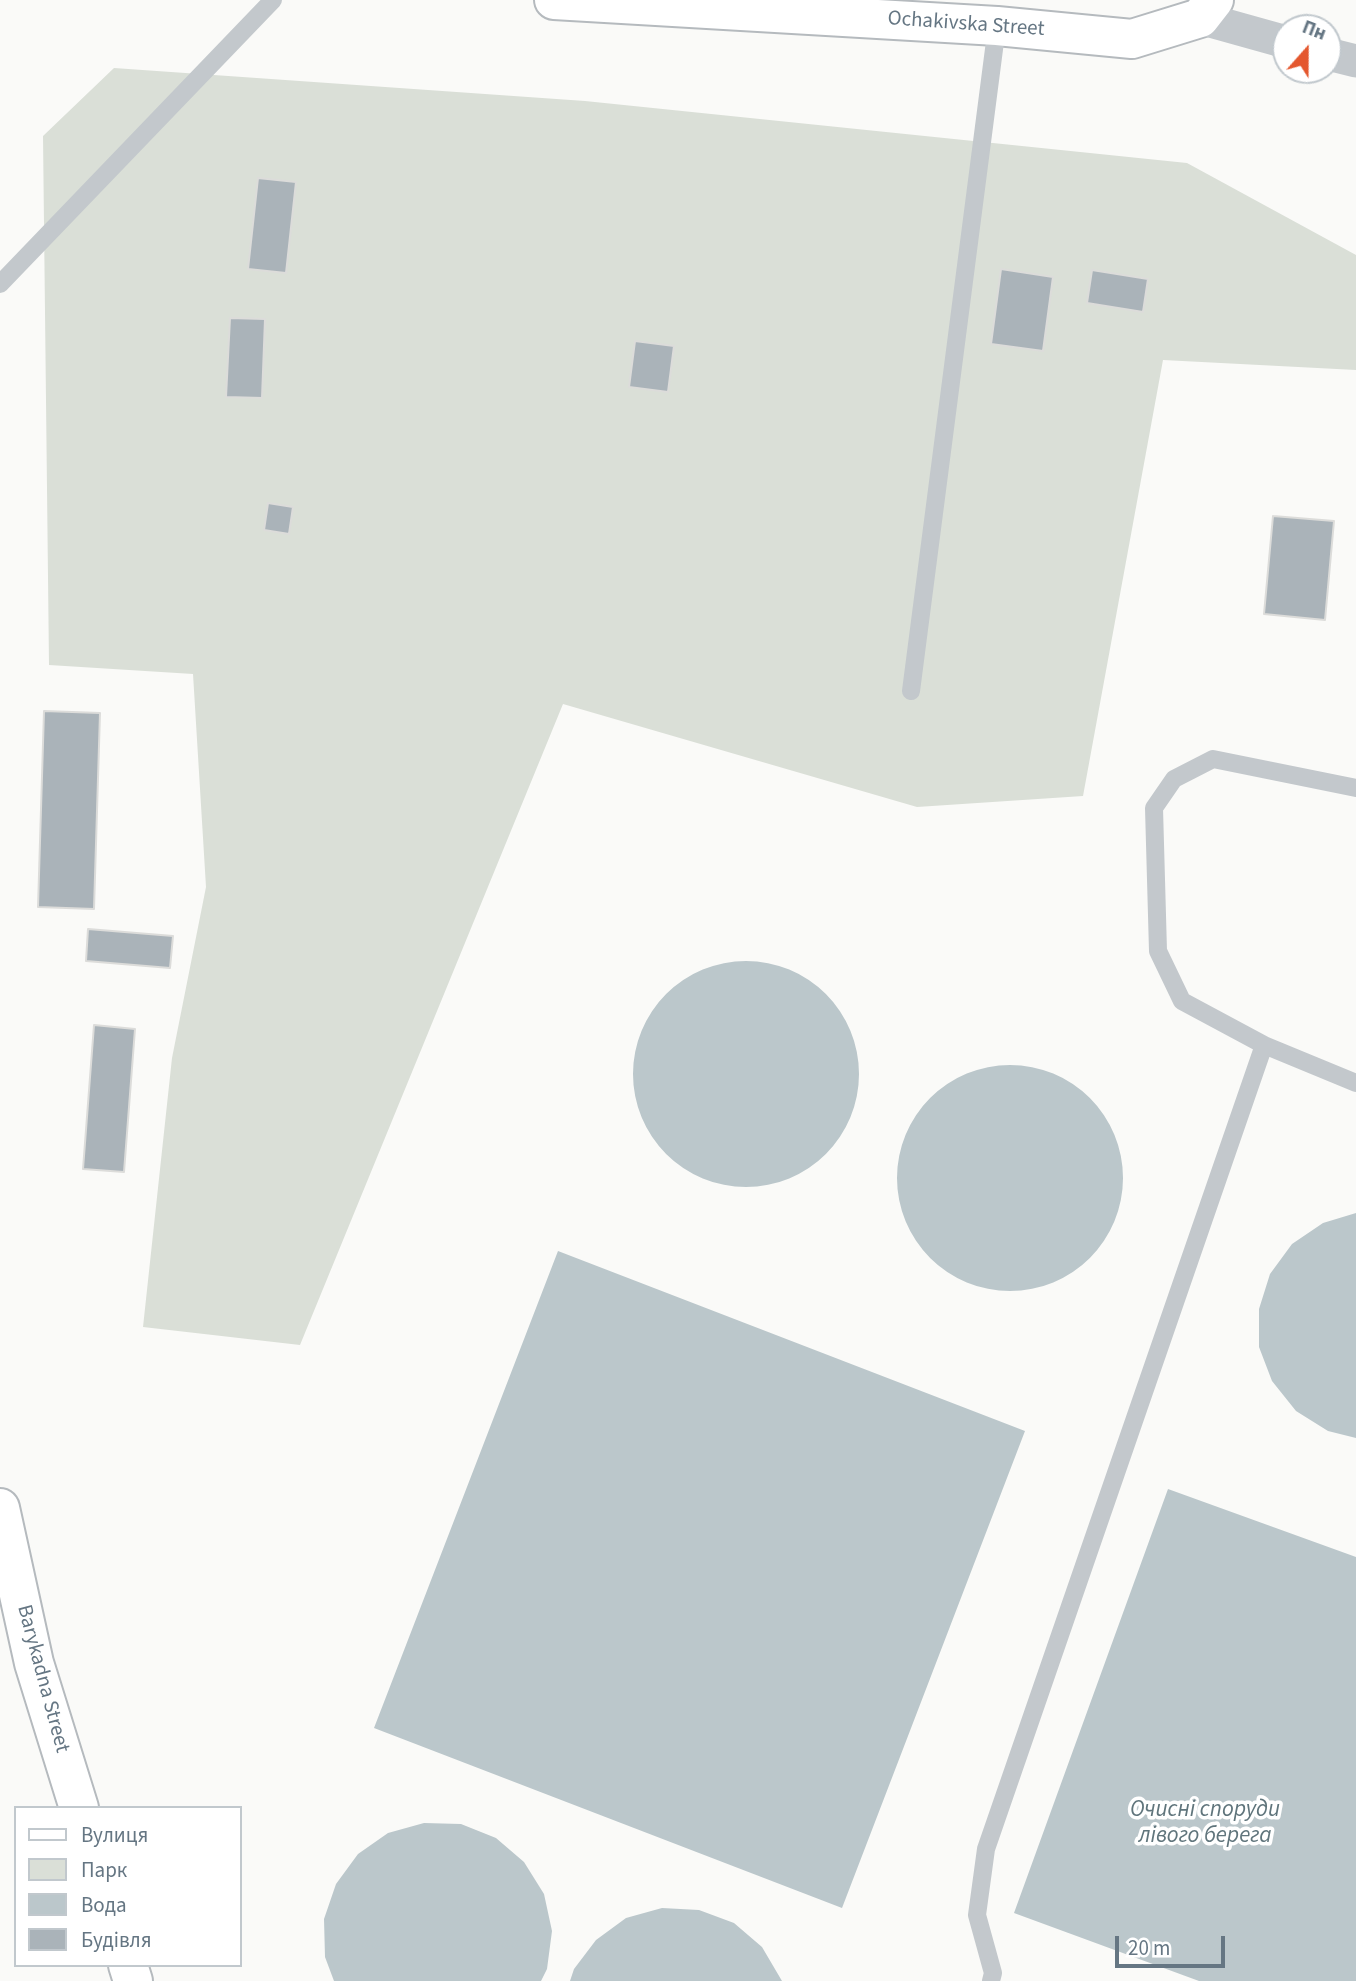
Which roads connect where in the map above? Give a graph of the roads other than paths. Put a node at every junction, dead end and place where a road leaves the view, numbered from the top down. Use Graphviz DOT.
graph roads {
  1 [pos="273,0"];
  2 [pos="554,0"];
  3 [pos="1207,9"];
  4 [pos="996,13"];
  5 [pos="1272,36"];
  6 [pos="0,284"];
  7 [pos="911,691"];
  8 [pos="1356,788"];
  9 [pos="1264,1045"];
  10 [pos="1356,1083"];
  11 [pos="0,1508"];
  12 [pos="78,1806"];
  13 [pos="991,1981"];
  1 -- 6 [label="lane"];
  2 -- 4 [label="main road, Ochakivska Street"];
  3 -- 4 [label="main road, Ochakivska Street"];
  3 -- 5 [label="street, Ochakivska Street"];
  4 -- 7 [label="lane"];
  8 -- 9 [label="lane"];
  9 -- 10 [label="lane"];
  9 -- 13 [label="lane"];
  11 -- 12 [label="main road, Barykadna Street"];
}
